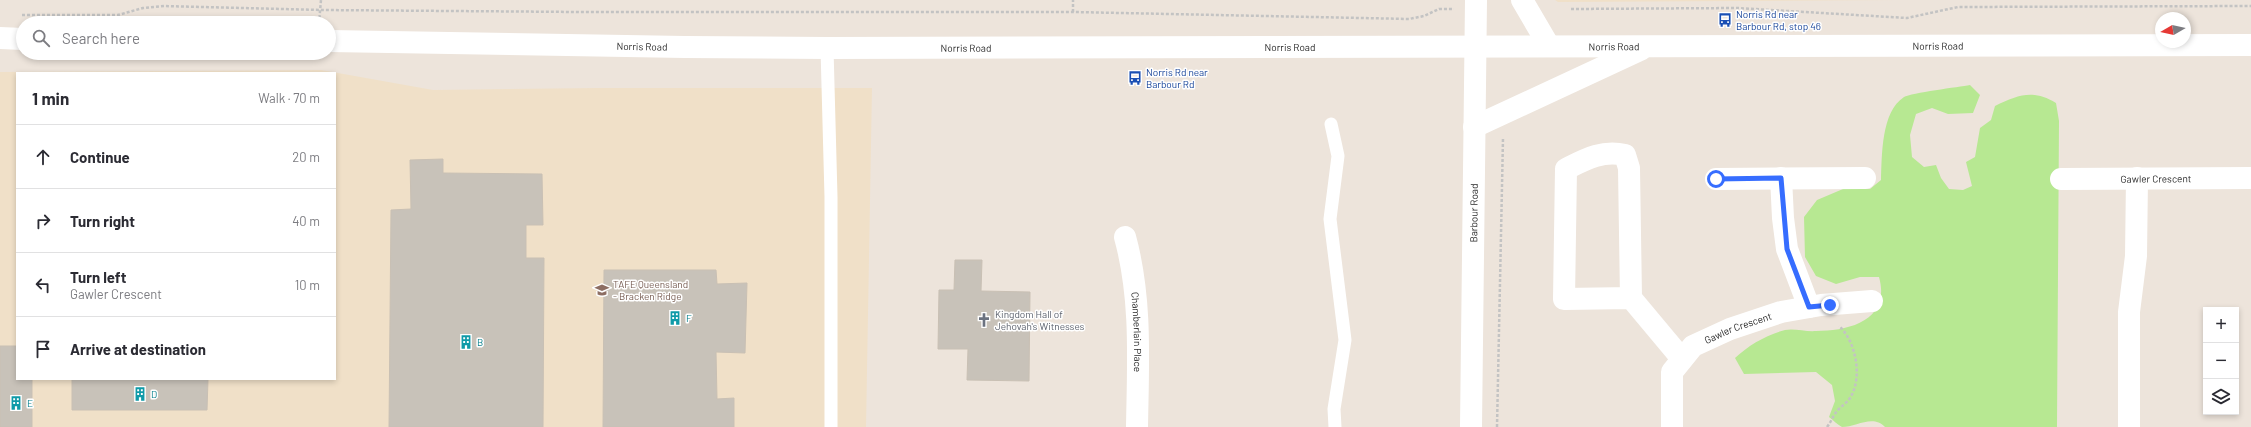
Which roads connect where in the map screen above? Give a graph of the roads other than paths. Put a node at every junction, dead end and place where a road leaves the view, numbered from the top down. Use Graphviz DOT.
graph roads {
  1 [pos="1476,0"];
  2 [pos="1522,0"];
  3 [pos="0,38"];
  4 [pos="16,39"];
  5 [pos="336,41"];
  6 [pos="1475,45"];
  7 [pos="2251,45"];
  8 [pos="1549,46"];
  9 [pos="1647,46"];
  10 [pos="827,48"];
  11 [pos="1331,124"];
  12 [pos="1474,127"];
  13 [pos="1781,178"];
  14 [pos="1865,178"];
  15 [pos="2137,178"];
  16 [pos="2251,178"];
  17 [pos="1716,179"];
  18 [pos="2061,179"];
  19 [pos="1125,237"];
  20 [pos="1631,298"];
  21 [pos="1872,301"];
  22 [pos="1819,306"];
  23 [pos="1682,360"];
  24 [pos="831,427"];
  25 [pos="1137,427"];
  26 [pos="1335,427"];
  27 [pos="1471,427"];
  28 [pos="1672,427"];
  29 [pos="2129,427"];
  1 -- 6 [label="main road, Barbour Road"];
  2 -- 8 [label="main road"];
  3 -- 4 [label="main road"];
  5 -- 10 [label="main road, Norris Road"];
  6 -- 8 [label="main road, Norris Road"];
  6 -- 10 [label="main road, Norris Road"];
  6 -- 12 [label="main road, Barbour Road"];
  7 -- 9 [label="main road, Norris Road"];
  8 -- 9 [label="main road, Norris Road"];
  9 -- 12 [label="main road"];
  10 -- 24 [label="lane"];
  11 -- 26 [label="lane"];
  12 -- 27 [label="main road, Barbour Road"];
  13 -- 14 [label="main road"];
  13 -- 17 [label="main road"];
  13 -- 22 [label="main road"];
  15 -- 16 [label="main road, Gawler Crescent"];
  15 -- 18 [label="main road, Gawler Crescent"];
  15 -- 29 [label="main road"];
  19 -- 25 [label="main road, Chamberlain Place"];
  20 -- 20 [label="main road"];
  20 -- 23 [label="main road"];
  21 -- 22 [label="main road, Gawler Crescent"];
  22 -- 23 [label="main road, Gawler Crescent"];
  23 -- 28 [label="main road, Gawler Crescent"];
}
